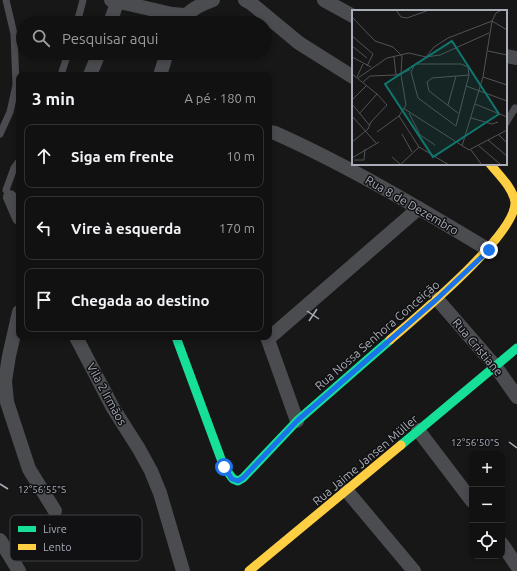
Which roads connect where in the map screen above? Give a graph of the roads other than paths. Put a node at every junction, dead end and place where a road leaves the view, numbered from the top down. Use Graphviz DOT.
graph roads {
  1 [pos="6,0"];
  2 [pos="83,0"];
  3 [pos="213,0"];
  4 [pos="245,0"];
  5 [pos="324,0"];
  6 [pos="115,1"];
  7 [pos="352,15"];
  8 [pos="79,16"];
  9 [pos="112,16"];
  10 [pos="176,16"];
  11 [pos="187,16"];
  12 [pos="266,16"];
  13 [pos="272,21"];
  14 [pos="507,56"];
  15 [pos="517,58"];
  16 [pos="66,60"];
  17 [pos="95,60"];
  18 [pos="165,60"];
  19 [pos="62,72"];
  20 [pos="91,72"];
  21 [pos="161,72"];
  22 [pos="352,76"];
  23 [pos="516,108"];
  24 [pos="507,122"];
  25 [pos="272,132"];
  26 [pos="0,134"];
  27 [pos="16,165"];
  28 [pos="491,165"];
  29 [pos="9,195"];
  30 [pos="515,207"];
  31 [pos="419,208"];
  32 [pos="16,211"];
  33 [pos="489,250"];
  34 [pos="437,299"];
  35 [pos="16,326"];
  36 [pos="272,334"];
  37 [pos="78,340"];
  38 [pos="177,340"];
  39 [pos="268,340"];
  40 [pos="517,348"];
  41 [pos="496,366"];
  42 [pos="517,396"];
  43 [pos="297,421"];
  44 [pos="418,430"];
  45 [pos="347,491"];
  46 [pos="469,497"];
  47 [pos="55,511"];
  48 [pos="0,540"];
  49 [pos="505,548"];
  50 [pos="10,557"];
  51 [pos="12,561"];
  52 [pos="517,566"];
  53 [pos="18,571"];
  54 [pos="184,571"];
  55 [pos="248,571"];
  56 [pos="414,571"];
  1 -- 26 [label="lane"];
  2 -- 8 [label="lane"];
  3 -- 11 [label="street"];
  4 -- 12 [label="street"];
  5 -- 7 [label="street"];
  6 -- 9 [label="street"];
  6 -- 10 [label="street"];
  13 -- 22 [label="street"];
  14 -- 15 [label="street"];
  16 -- 19 [label="lane"];
  17 -- 20 [label="street"];
  18 -- 21 [label="street"];
  23 -- 24 [label="lane"];
  25 -- 31 [label="street, Rua 8 de Dezembro"];
  27 -- 29 [label="lane"];
  28 -- 30 [label="street"];
  29 -- 32 [label="street"];
  30 -- 33 [label="street, Rua Nossa Senhora Conceição"];
  31 -- 33 [label="street, Rua 8 de Dezembro"];
  31 -- 36 [label="street"];
  33 -- 34 [label="street, Rua Nossa Senhora Conceição"];
  34 -- 41 [label="street, Rua Cristiane"];
  34 -- 43 [label="street, Rua Nossa Senhora Conceição"];
  35 -- 47 [label="street"];
  37 -- 54 [label="street, Vila 2 Irmãos"];
  38 -- 43 [label="street, Rua Nossa Senhora Conceição"];
  39 -- 43 [label="street"];
  40 -- 41 [label="street, Rua Jaime Jansen Müller"];
  41 -- 42 [label="street, Rua Cristiane"];
  41 -- 44 [label="street, Rua Jaime Jansen Müller"];
  44 -- 45 [label="street, Rua Jaime Jansen Müller"];
  44 -- 46 [label="street"];
  45 -- 55 [label="street, Rua Jaime Jansen Müller"];
  45 -- 56 [label="street"];
  48 -- 50 [label="street"];
  49 -- 52 [label="street"];
  51 -- 53 [label="street"];
}
